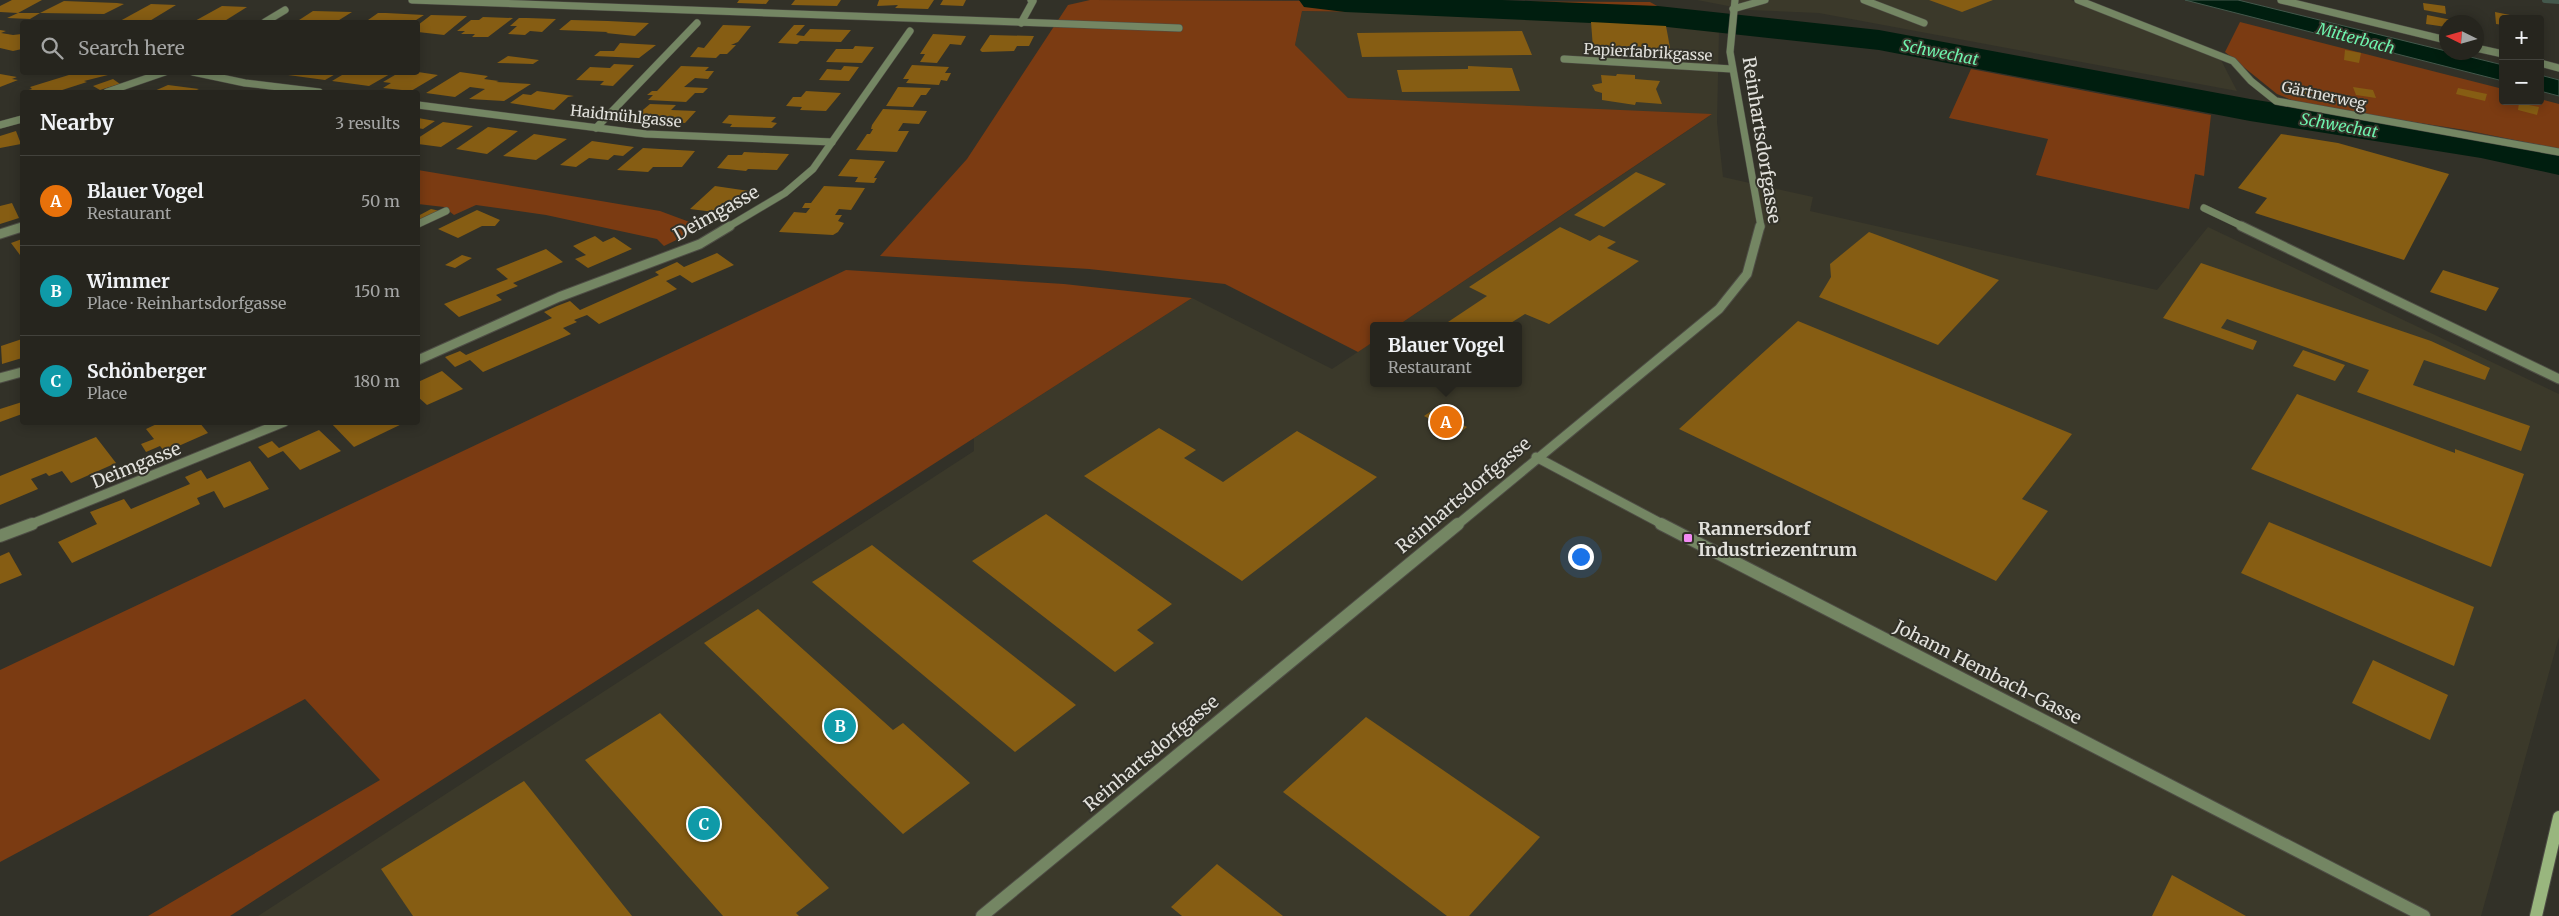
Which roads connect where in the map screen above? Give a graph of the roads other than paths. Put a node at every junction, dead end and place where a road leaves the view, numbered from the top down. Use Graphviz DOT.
graph roads {
  1 [pos="412,0"];
  2 [pos="530,0"];
  3 [pos="1030,0"];
  4 [pos="1735,0"];
  5 [pos="1765,0"];
  6 [pos="1864,0"];
  7 [pos="2078,0"];
  8 [pos="2281,0"];
  9 [pos="524,5"];
  10 [pos="1734,9"];
  11 [pos="286,10"];
  12 [pos="268,20"];
  13 [pos="697,23"];
  14 [pos="1021,23"];
  15 [pos="1924,23"];
  16 [pos="1179,28"];
  17 [pos="910,31"];
  18 [pos="2439,38"];
  19 [pos="2484,50"];
  20 [pos="2499,53"];
  21 [pos="1564,59"];
  22 [pos="2544,64"];
  23 [pos="2559,68"];
  24 [pos="1732,69"];
  25 [pos="156,75"];
  26 [pos="207,75"];
  27 [pos="114,90"];
  28 [pos="303,90"];
  29 [pos="420,105"];
  30 [pos="20,120"];
  31 [pos="0,125"];
  32 [pos="596,128"];
  33 [pos="832,142"];
  34 [pos="2559,152"];
  35 [pos="2204,208"];
  36 [pos="446,211"];
  37 [pos="420,223"];
  38 [pos="20,228"];
  39 [pos="0,234"];
  40 [pos="420,359"];
  41 [pos="20,373"];
  42 [pos="0,378"];
  43 [pos="2559,379"];
  44 [pos="277,425"];
  45 [pos="1536,457"];
  46 [pos="0,536"];
  47 [pos="2559,817"];
  48 [pos="982,916"];
  49 [pos="2424,916"];
  50 [pos="2536,916"];
  1 -- 9 [label="street"];
  2 -- 9 [label="street"];
  3 -- 14 [label="street"];
  4 -- 10 [label="street, Reinhartsdorfgasse"];
  5 -- 10 [label="street"];
  6 -- 15 [label="street"];
  7 -- 34 [label="street, Gärtnerweg"];
  8 -- 18 [label="street"];
  9 -- 14 [label="street"];
  10 -- 24 [label="street, Reinhartsdorfgasse"];
  11 -- 12 [label="street"];
  13 -- 32 [label="street"];
  14 -- 16 [label="street"];
  17 -- 33 [label="street, Deimgasse"];
  19 -- 20 [label="street"];
  21 -- 24 [label="street, Papierfabrikgasse"];
  22 -- 23 [label="street"];
  24 -- 45 [label="street, Reinhartsdorfgasse"];
  25 -- 27 [label="street"];
  26 -- 28 [label="street"];
  29 -- 32 [label="street, Haidmühlgasse"];
  30 -- 31 [label="street"];
  32 -- 33 [label="street, Haidmühlgasse"];
  33 -- 40 [label="street, Deimgasse"];
  35 -- 43 [label="street"];
  36 -- 37 [label="street"];
  38 -- 39 [label="street"];
  41 -- 42 [label="street"];
  44 -- 46 [label="street, Deimgasse"];
  45 -- 48 [label="street, Reinhartsdorfgasse"];
  45 -- 49 [label="street, Johann Hembach-Gasse"];
  47 -- 50 [label="street"];
}
